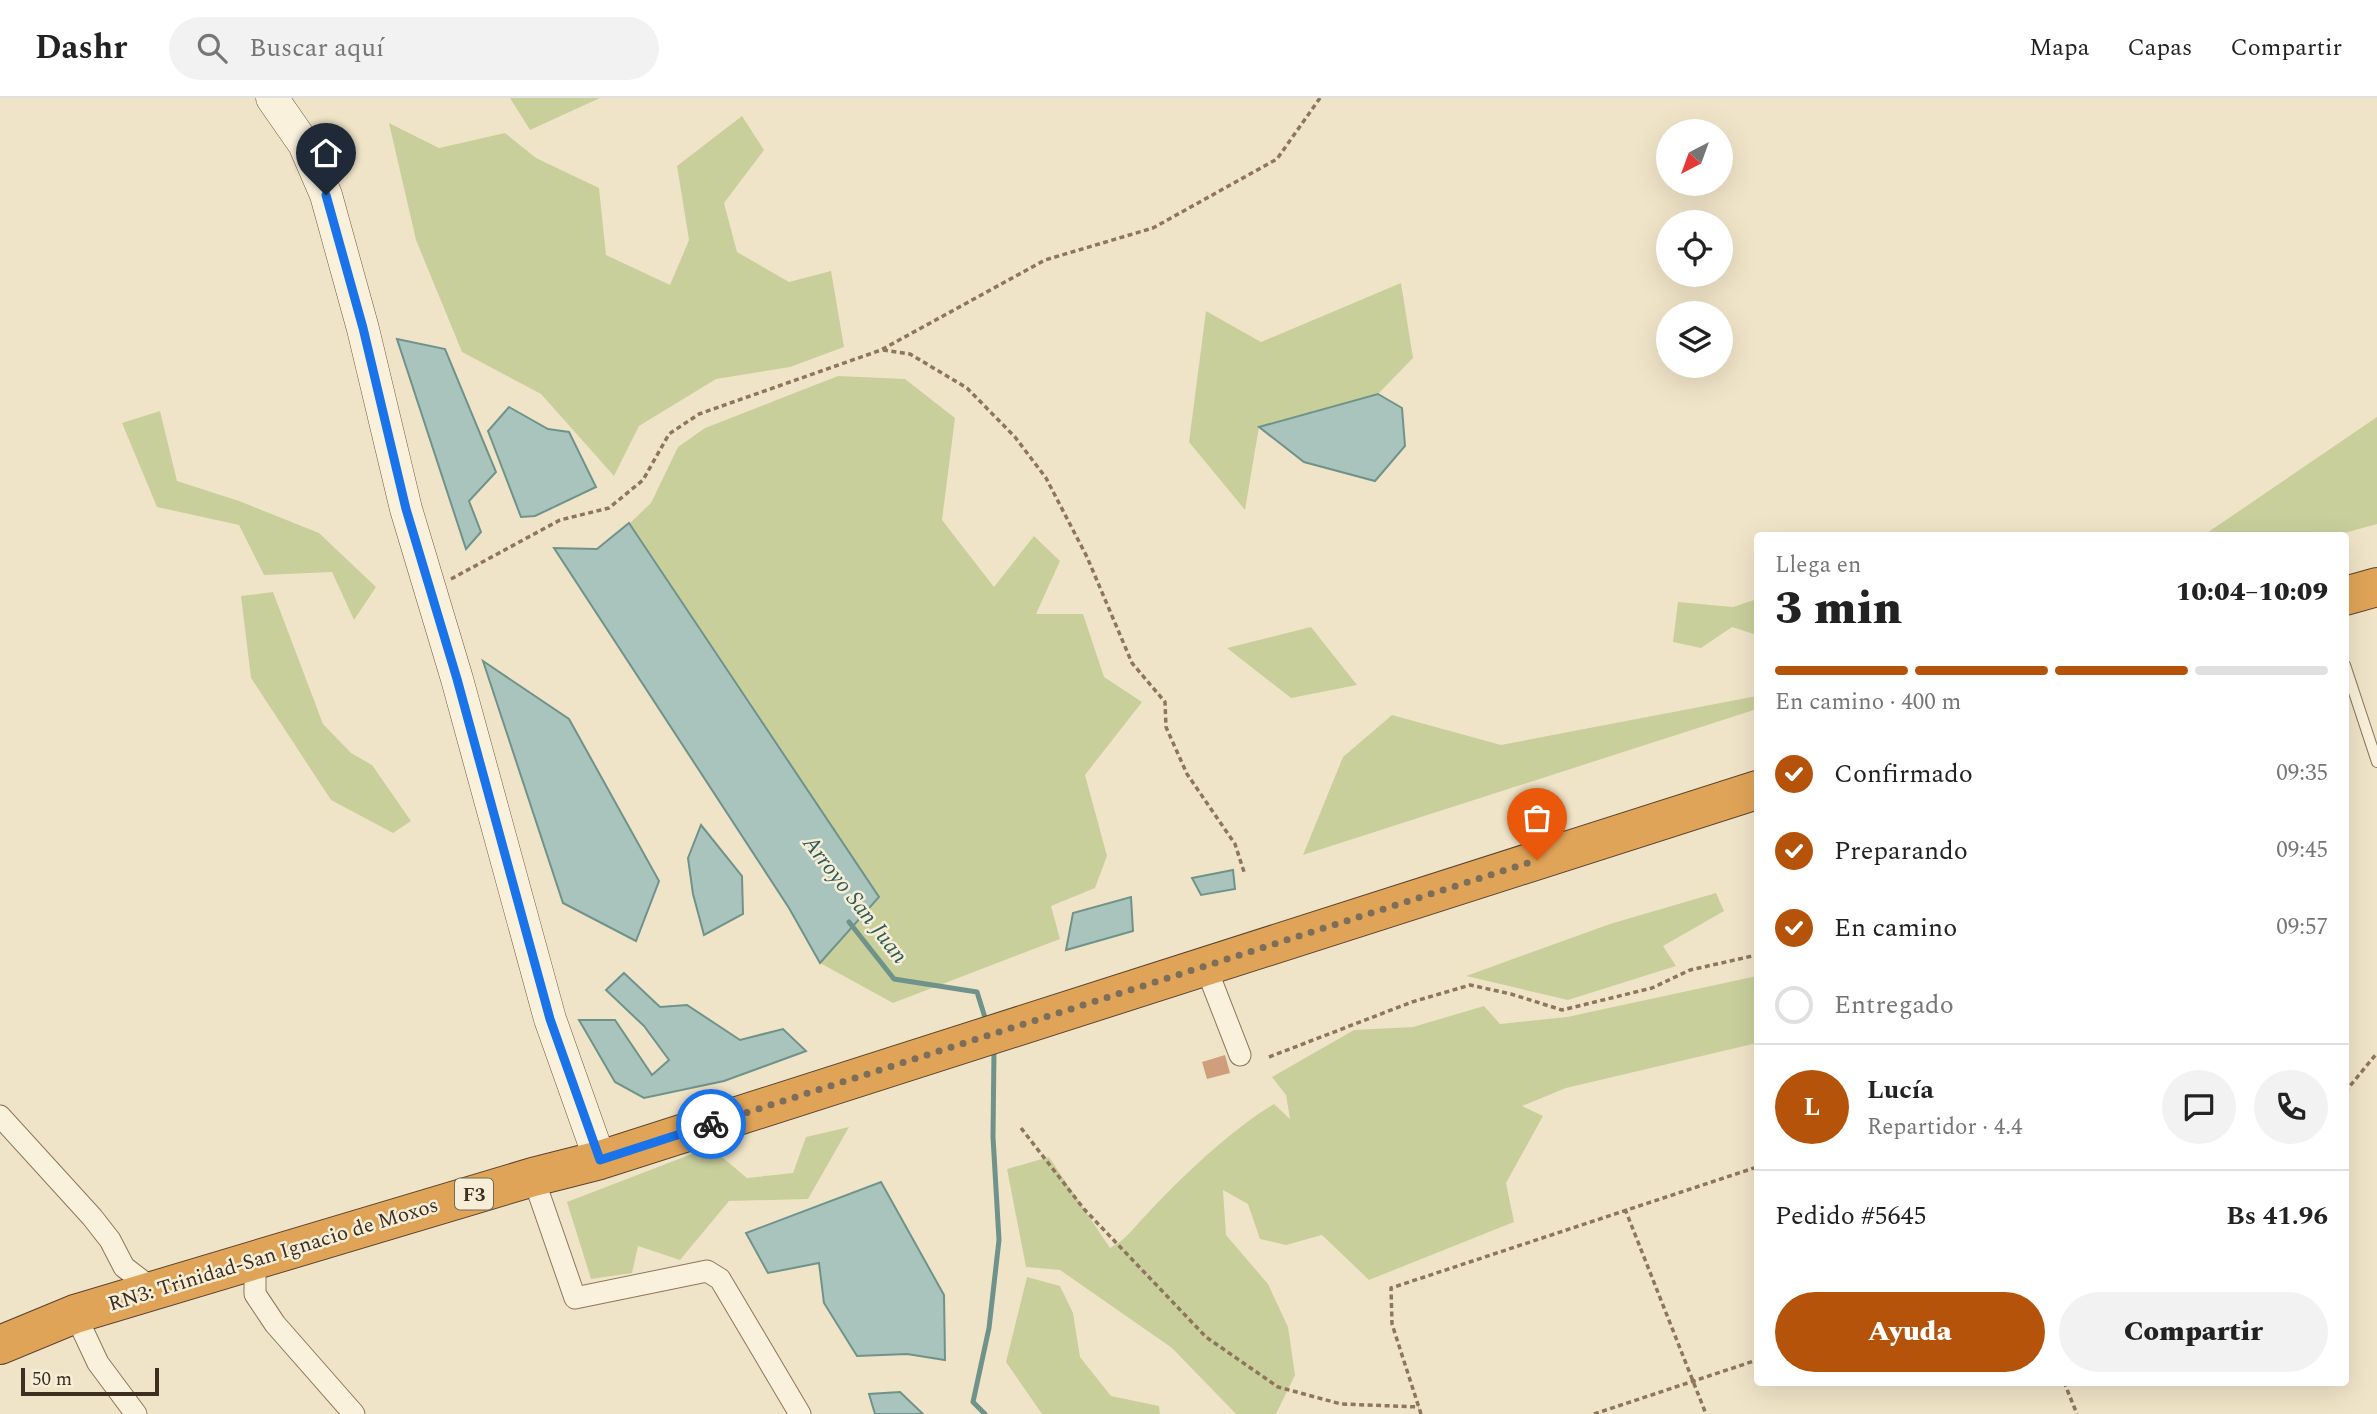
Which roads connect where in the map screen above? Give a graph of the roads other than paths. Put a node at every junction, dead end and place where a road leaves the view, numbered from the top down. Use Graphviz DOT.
graph roads {
  1 [pos="272,98"];
  2 [pos="2377,587"];
  3 [pos="2349,595"];
  4 [pos="2349,677"];
  5 [pos="2377,762"];
  6 [pos="1754,791"];
  7 [pos="1205,965"];
  8 [pos="1240,1055"];
  9 [pos="0,1116"];
  10 [pos="600,1160"];
  11 [pos="533,1177"];
  12 [pos="255,1258"];
  13 [pos="154,1290"];
  14 [pos="75,1314"];
  15 [pos="0,1345"];
  16 [pos="136,1414"];
  17 [pos="354,1414"];
  18 [pos="800,1414"];
  1 -- 10 [label="street"];
  2 -- 3 [label="highway"];
  4 -- 5 [label="lane"];
  6 -- 7 [label="highway, F3"];
  7 -- 8 [label="street"];
  7 -- 10 [label="highway, RN3: Trinidad-San Ignacio de Moxos / F3"];
  9 -- 13 [label="street"];
  10 -- 11 [label="highway, RN3: Trinidad-San Ignacio de Moxos / F3"];
  11 -- 12 [label="highway, RN3: Trinidad-San Ignacio de Moxos / F3"];
  11 -- 18 [label="street"];
  12 -- 13 [label="highway, RN3: Trinidad-San Ignacio de Moxos / F3"];
  12 -- 17 [label="street"];
  13 -- 14 [label="highway, RN3: Trinidad-San Ignacio de Moxos / F3"];
  14 -- 15 [label="highway, RN3: Trinidad-San Ignacio de Moxos / F3"];
  14 -- 16 [label="street"];
}
